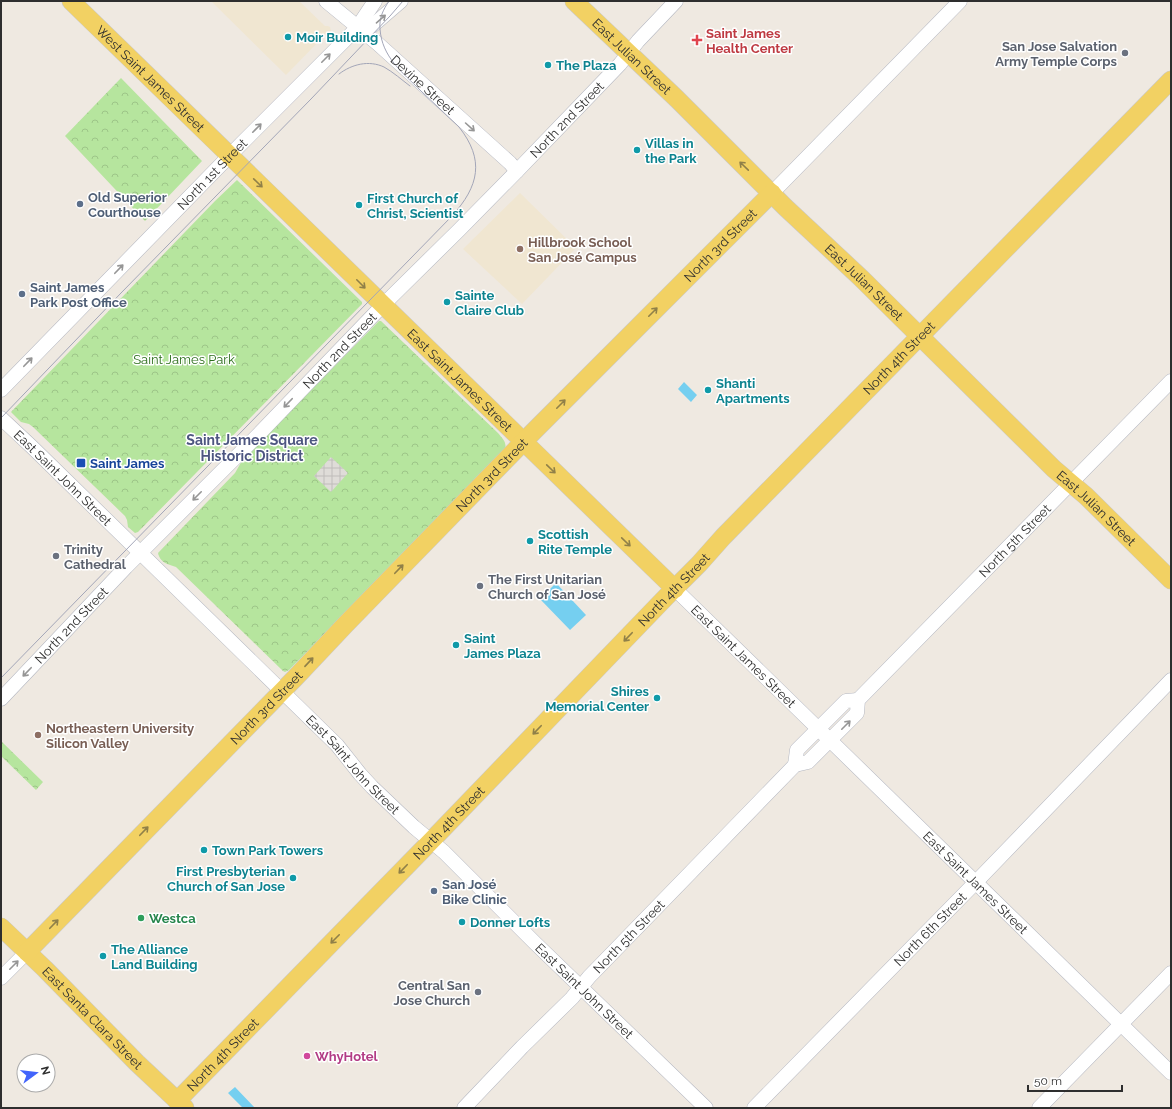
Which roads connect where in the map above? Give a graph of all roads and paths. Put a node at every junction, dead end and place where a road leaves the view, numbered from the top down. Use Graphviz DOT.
graph roads {
  1 [pos="71,1"];
  2 [pos="326,1"];
  3 [pos="375,1"];
  4 [pos="401,1"];
  5 [pos="574,1"];
  6 [pos="676,1"];
  7 [pos="960,1"];
  8 [pos="357,28"];
  9 [pos="629,53"];
  10 [pos="1171,80"];
  11 [pos="230,156"];
  12 [pos="517,171"];
  13 [pos="772,193"];
  14 [pos="383,305"];
  15 [pos="920,336"];
  16 [pos="1171,381"];
  17 [pos="1,390"];
  18 [pos="1,418"];
  19 [pos="524,442"];
  20 [pos="1071,484"];
  21 [pos="140,552"];
  22 [pos="1171,580"];
  23 [pos="675,589"];
  24 [pos="1171,680"];
  25 [pos="282,691"];
  26 [pos="1,699"];
  27 [pos="858,700"];
  28 [pos="818,728"];
  29 [pos="830,740"];
  30 [pos="795,765"];
  31 [pos="430,841"];
  32 [pos="975,883"];
  33 [pos="1,927"];
  34 [pos="27,952"];
  35 [pos="1171,973"];
  36 [pos="1,978"];
  37 [pos="582,987"];
  38 [pos="1121,1024"];
  39 [pos="1171,1073"];
  40 [pos="177,1106"];
  41 [pos="464,1108"];
  42 [pos="706,1108"];
  43 [pos="754,1108"];
  44 [pos="1039,1108"];
  1 -- 11 [label="main road, West Saint James Street"];
  2 -- 8 [label="street, Devine Street"];
  3 -- 8 [label="street, North 1st Street"];
  8 -- 4 [label="street, North 1st Street, one-way"];
  5 -- 9 [label="main road, East Julian Street"];
  6 -- 9 [label="street, North 2nd Street"];
  7 -- 13 [label="street, North 3rd Street"];
  11 -- 8 [label="street, North 1st Street, one-way"];
  8 -- 12 [label="street, Devine Street, one-way"];
  9 -- 12 [label="street, North 2nd Street"];
  13 -- 9 [label="main road, East Julian Street, one-way"];
  10 -- 15 [label="main road, North 4th Street"];
  11 -- 14 [label="main road, East Saint James Street, one-way"];
  17 -- 11 [label="street, North 1st Street, one-way"];
  12 -- 14 [label="street, North 2nd Street"];
  13 -- 15 [label="main road, East Julian Street"];
  19 -- 13 [label="main road, North 3rd Street, one-way"];
  14 -- 19 [label="main road, East Saint James Street"];
  14 -- 21 [label="street, North 2nd Street, one-way"];
  15 -- 20 [label="main road, East Julian Street"];
  15 -- 23 [label="main road, North 4th Street"];
  16 -- 20 [label="street, North 5th Street"];
  18 -- 21 [label="street, East Saint John Street"];
  19 -- 23 [label="main road, East Saint James Street, one-way"];
  25 -- 19 [label="main road, North 3rd Street, one-way"];
  20 -- 22 [label="main road, East Julian Street"];
  20 -- 27 [label="street, North 5th Street"];
  21 -- 25 [label="street, East Saint John Street"];
  21 -- 26 [label="street, North 2nd Street, one-way"];
  23 -- 28 [label="street, East Saint James Street"];
  23 -- 31 [label="main road, North 4th Street, one-way"];
  24 -- 32 [label="street, North 6th Street"];
  25 -- 31 [label="street, East Saint John Street"];
  34 -- 25 [label="main road, North 3rd Street, one-way"];
  27 -- 28 [label="street, North 5th Street"];
  29 -- 27 [label="street, North 5th Street, one-way"];
  28 -- 29 [label="street, East Saint James Street"];
  28 -- 30 [label="street, North 5th Street"];
  29 -- 30 [label="street, North 5th Street"];
  29 -- 32 [label="street, East Saint James Street"];
  30 -- 37 [label="street, North 5th Street"];
  31 -- 37 [label="street, East Saint John Street"];
  31 -- 40 [label="main road, North 4th Street, one-way"];
  32 -- 38 [label="street, East Saint James Street"];
  32 -- 43 [label="street, North 6th Street"];
  33 -- 34 [label="main road, East Santa Clara Street"];
  36 -- 34 [label="street, one-way"];
  34 -- 40 [label="main road, East Santa Clara Street"];
  35 -- 38 [label="street"];
  37 -- 41 [label="street, North 5th Street"];
  37 -- 42 [label="street, East Saint John Street"];
  38 -- 39 [label="street, East Saint James Street"];
  38 -- 44 [label="street"];
}
